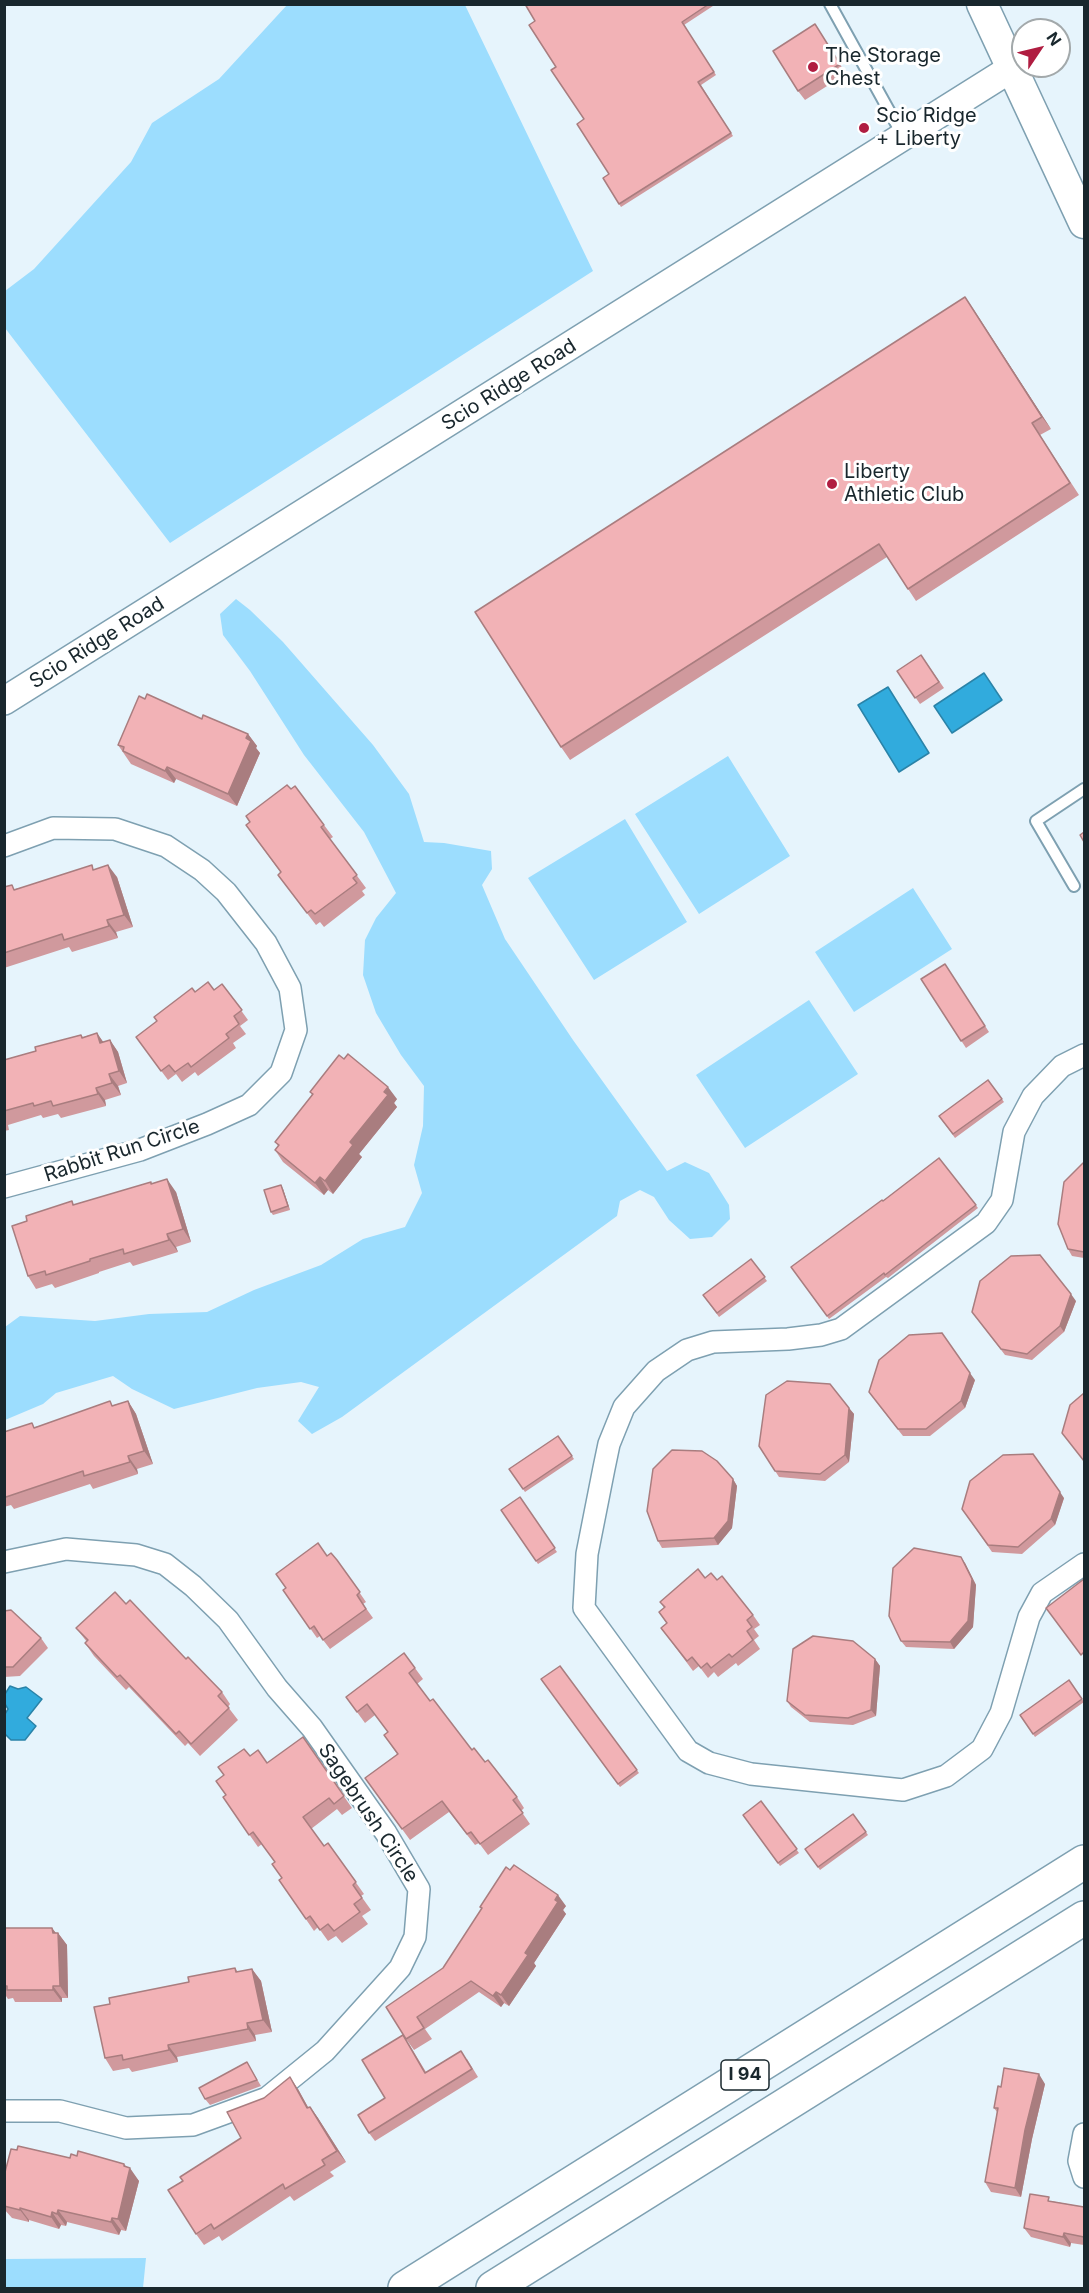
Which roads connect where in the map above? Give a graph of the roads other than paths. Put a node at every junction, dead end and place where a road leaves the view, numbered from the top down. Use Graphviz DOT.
graph roads {
  1 [pos="830,4"];
  2 [pos="982,4"];
  3 [pos="1011,66"];
  4 [pos="1011,69"];
  5 [pos="1017,78"];
  6 [pos="903,136"];
  7 [pos="1084,223"];
  8 [pos="4,701"];
  9 [pos="1084,789"];
  10 [pos="4,846"];
  11 [pos="1074,886"];
  12 [pos="1084,1055"];
  13 [pos="4,1187"];
  14 [pos="4,1562"];
  15 [pos="1084,1564"];
  16 [pos="1084,1862"];
  17 [pos="1084,1918"];
  18 [pos="4,2111"];
  19 [pos="1084,2134"];
  20 [pos="1084,2177"];
  21 [pos="405,2289"];
  22 [pos="493,2289"];
  1 -- 6 [label="lane"];
  2 -- 3 [label="main road"];
  4 -- 6 [label="street, Scio Ridge Road"];
  5 -- 7 [label="main road"];
  6 -- 8 [label="street, Scio Ridge Road"];
  9 -- 11 [label="lane"];
  10 -- 13 [label="street, Rabbit Run Circle"];
  12 -- 15 [label="street"];
  14 -- 18 [label="street, Sagebrush Circle"];
  16 -- 21 [label="highway, I 94"];
  17 -- 22 [label="highway, I 94"];
  19 -- 20 [label="street"];
}
